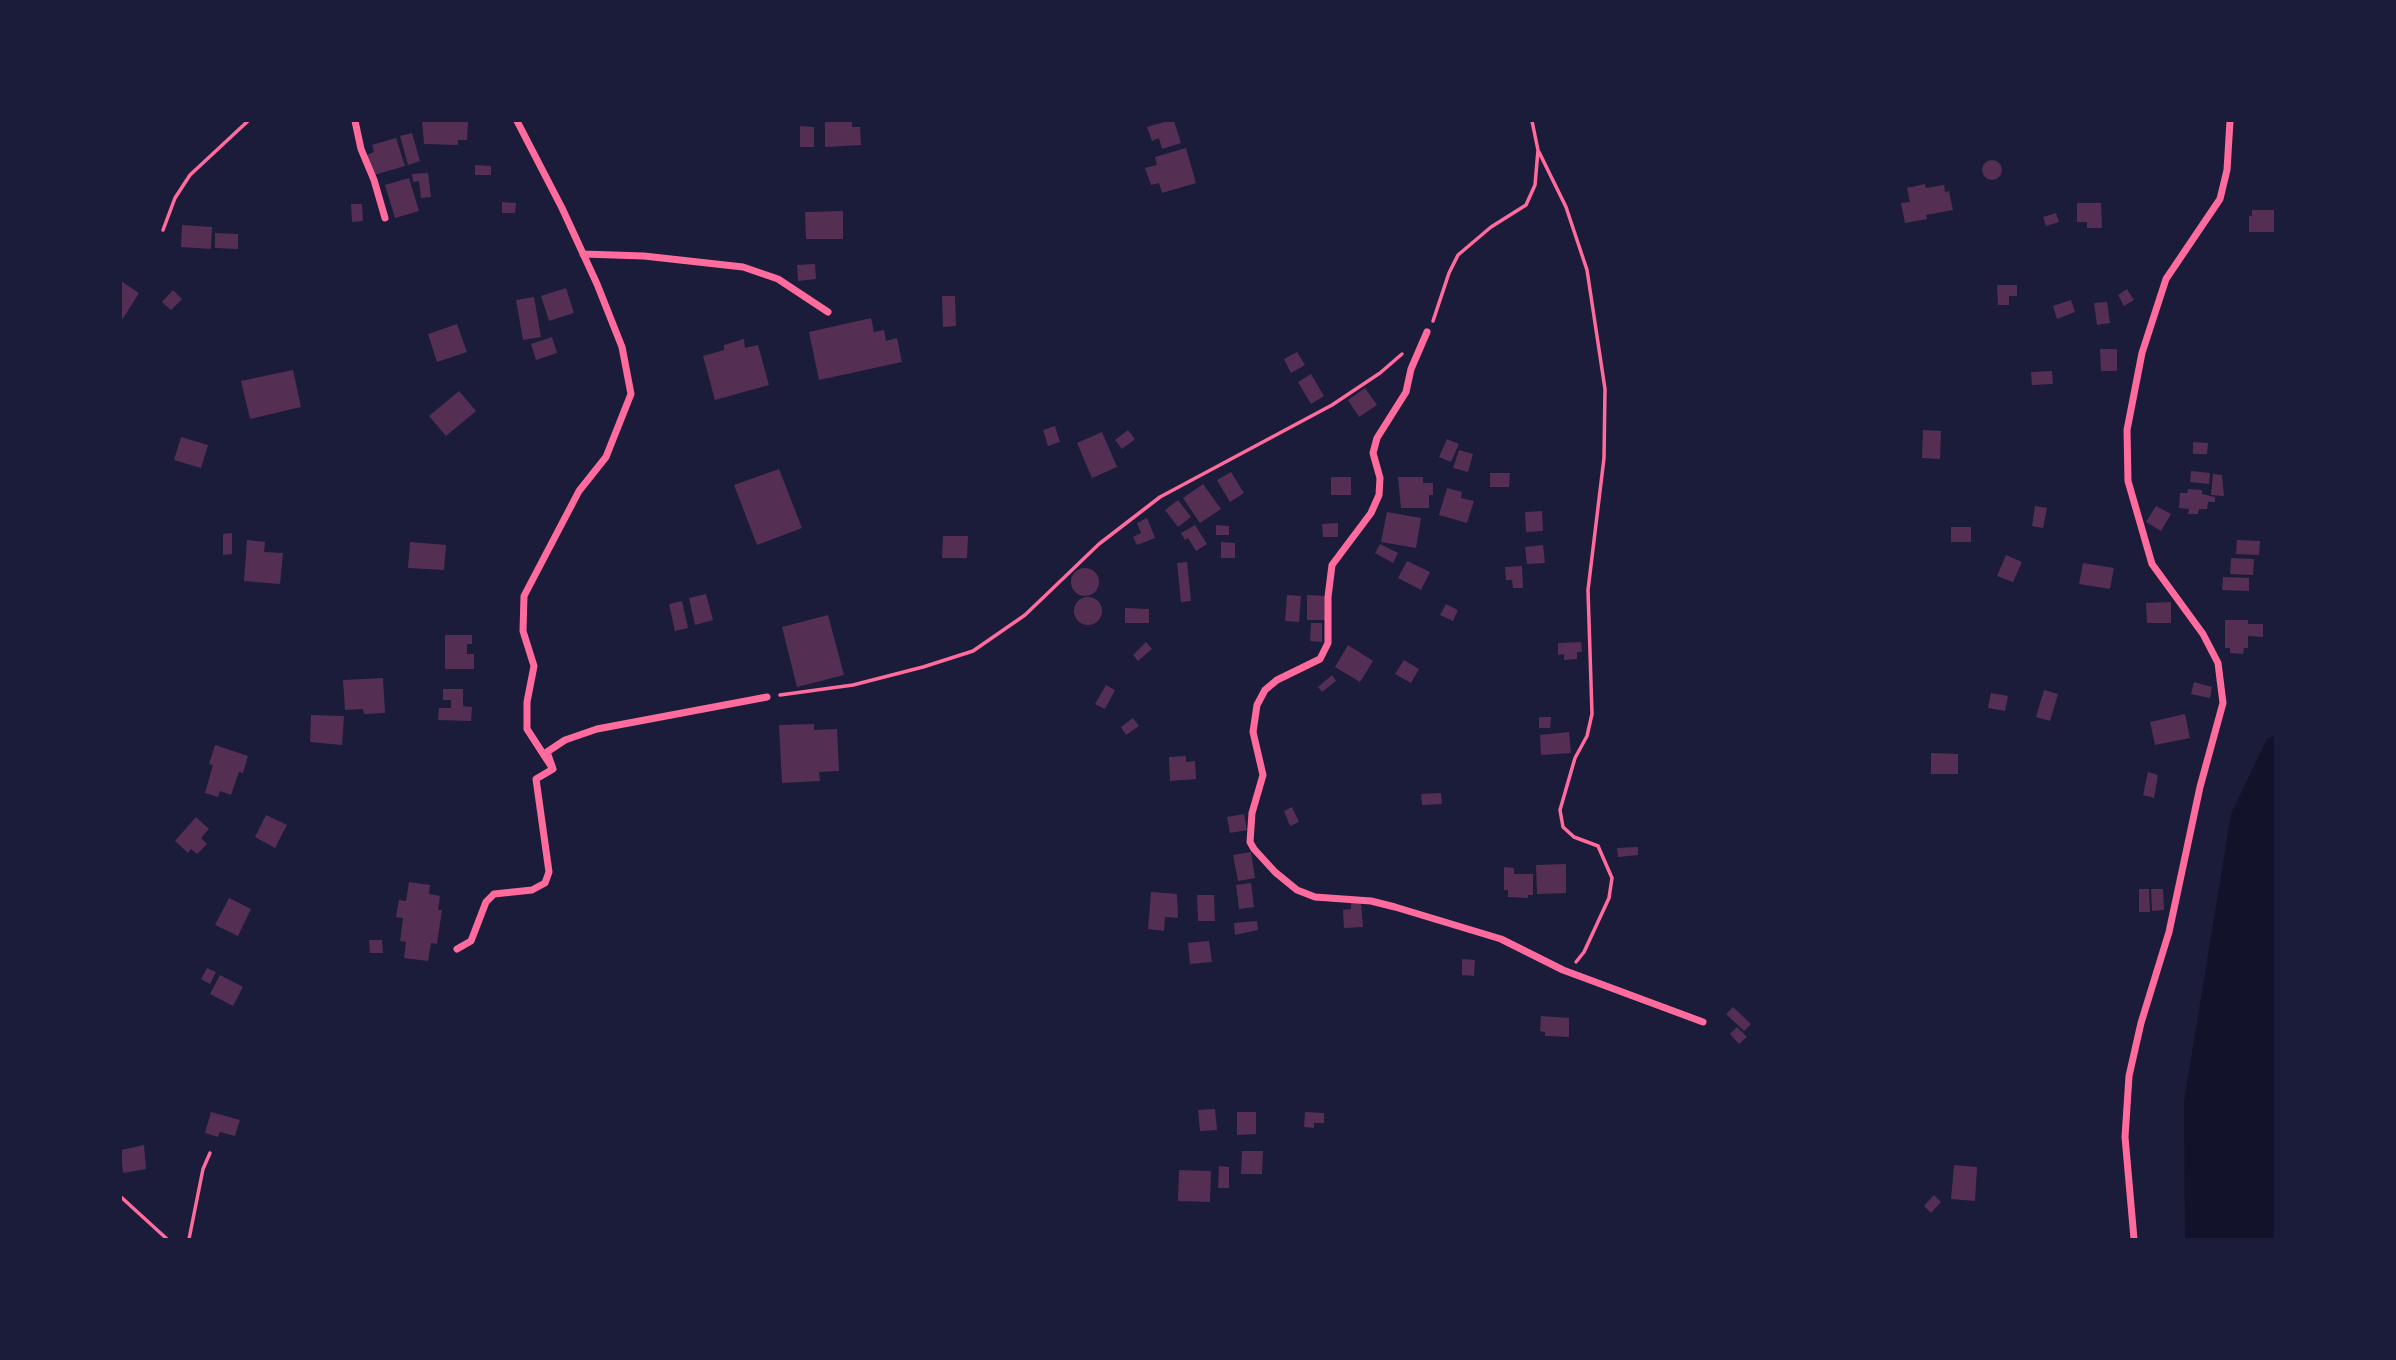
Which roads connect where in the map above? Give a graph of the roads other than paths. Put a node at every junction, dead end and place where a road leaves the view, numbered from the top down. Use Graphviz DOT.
graph roads {
  1 [pos="355,121"];
  2 [pos="517,121"];
  3 [pos="2230,121"];
  4 [pos="385,218"];
  5 [pos="583,254"];
  6 [pos="828,312"];
  7 [pos="1427,332"];
  8 [pos="767,697"];
  9 [pos="553,769"];
  10 [pos="457,949"];
  11 [pos="1703,1022"];
  12 [pos="121,1197"];
  13 [pos="167,1239"];
  14 [pos="2134,1239"];
  1 -- 4 [label="street"];
  2 -- 5 [label="street"];
  3 -- 14 [label="street"];
  5 -- 6 [label="street"];
  5 -- 9 [label="street"];
  7 -- 11 [label="street"];
  8 -- 9 [label="street"];
  9 -- 10 [label="street"];
  12 -- 13 [label="lane"];
}
